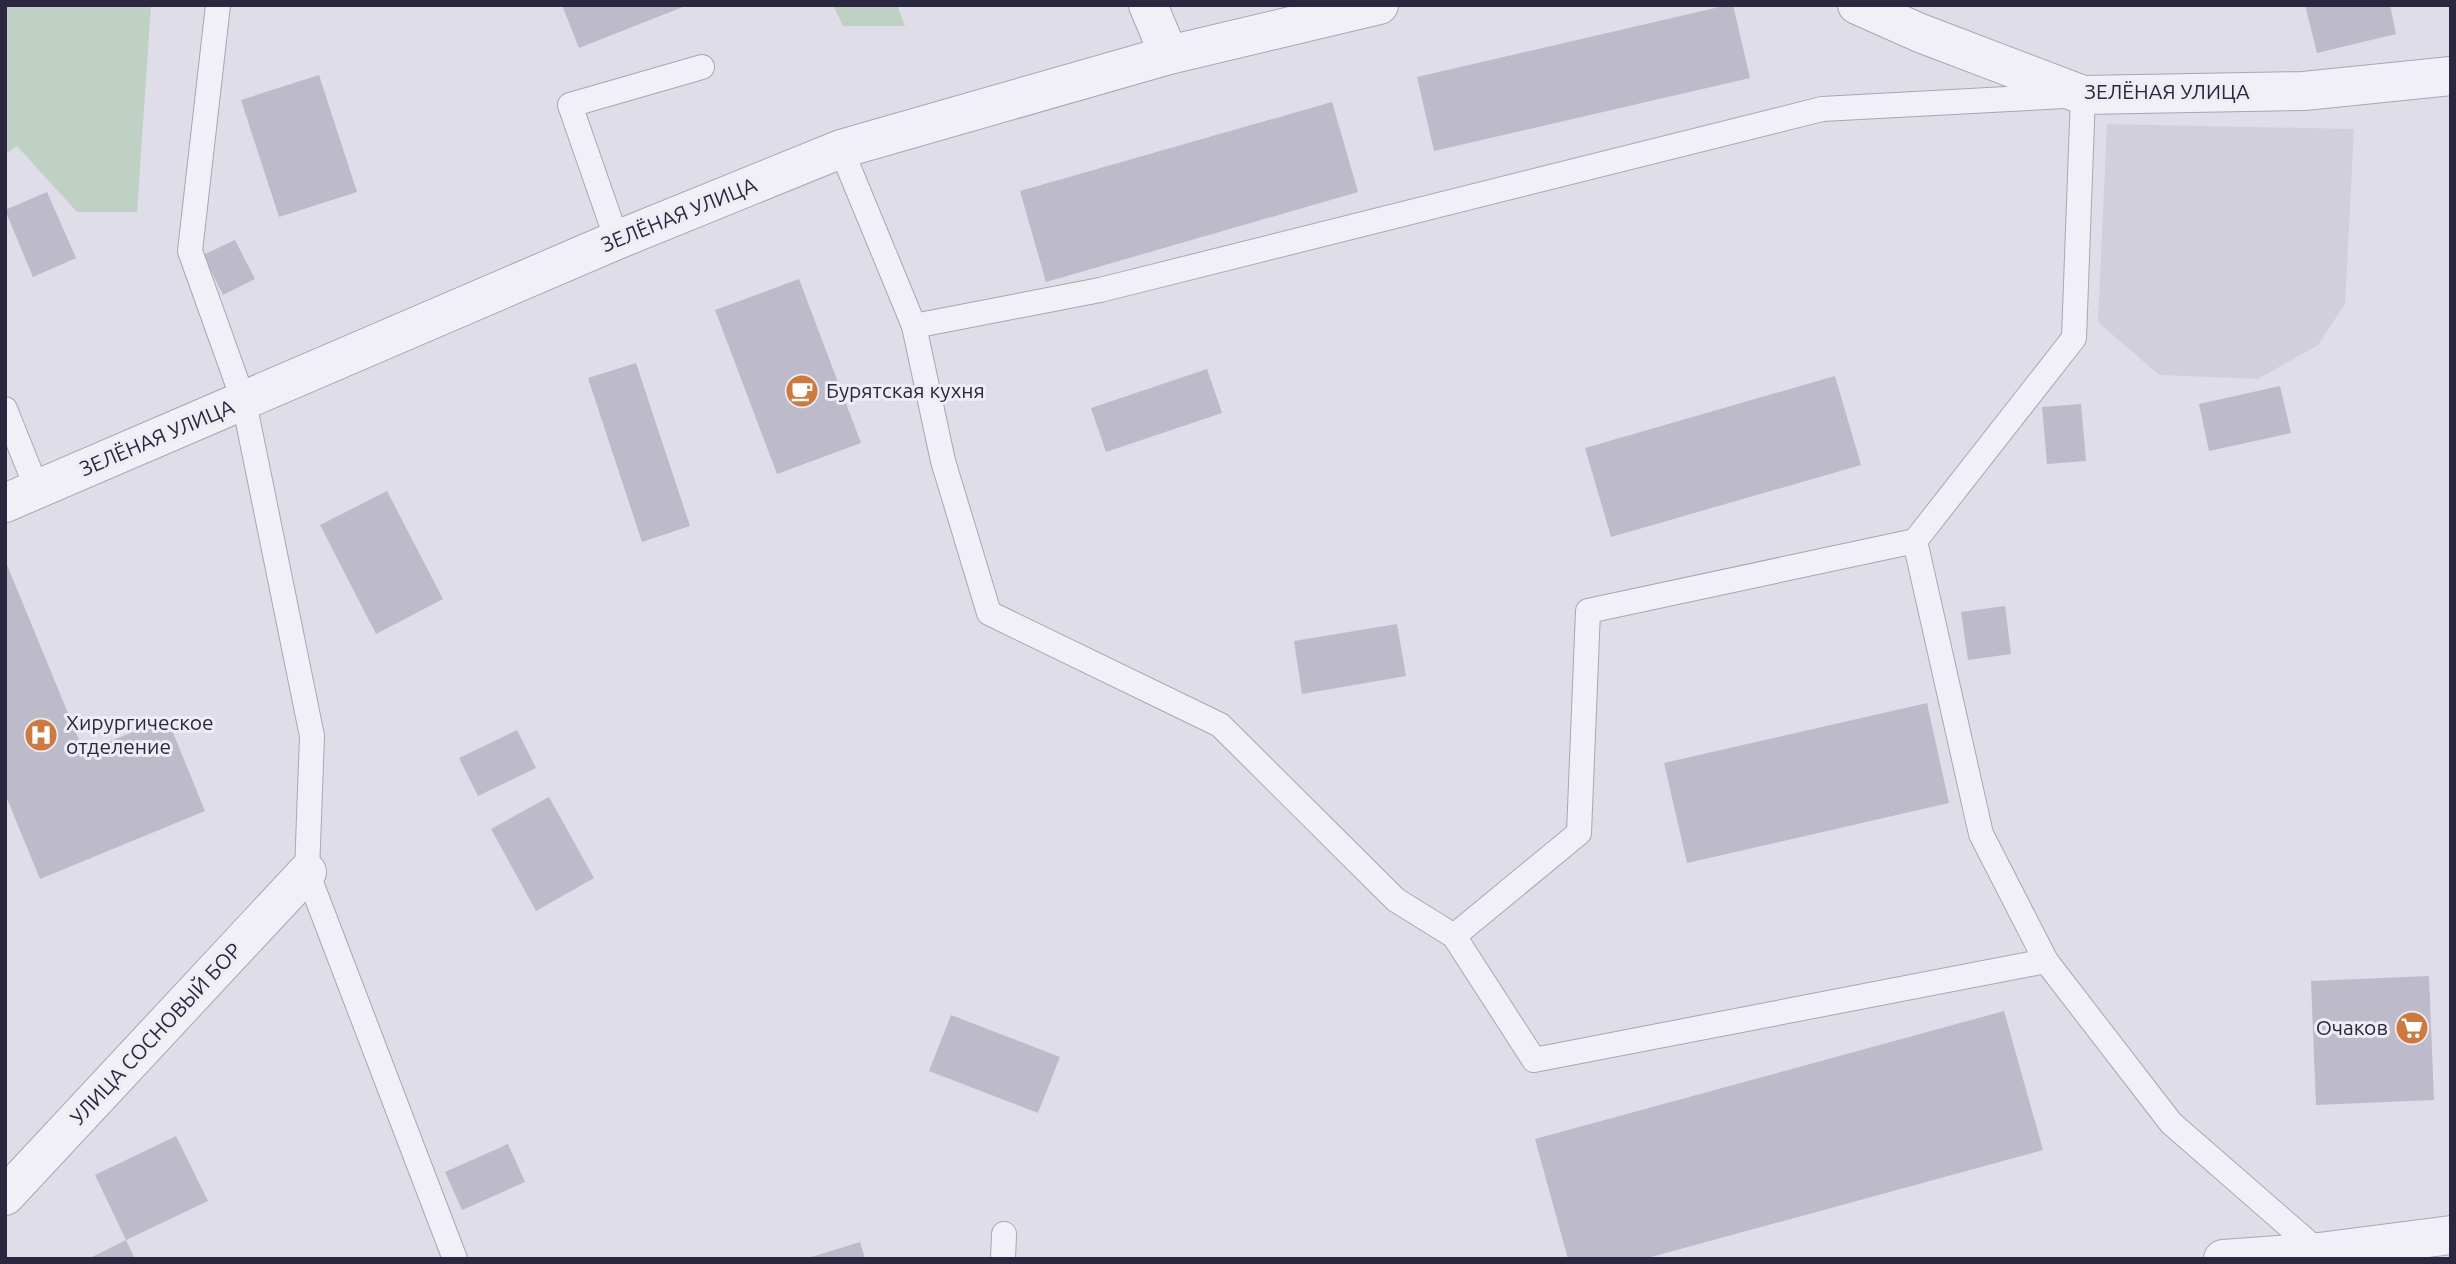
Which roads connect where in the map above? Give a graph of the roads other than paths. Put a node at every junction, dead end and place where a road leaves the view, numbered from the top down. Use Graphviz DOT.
graph roads {
  1 [pos="218,5"];
  2 [pos="1149,5"];
  3 [pos="1379,5"];
  4 [pos="1857,5"];
  5 [pos="1169,55"];
  6 [pos="702,67"];
  7 [pos="2451,76"];
  8 [pos="2083,95"];
  9 [pos="841,149"];
  10 [pos="617,240"];
  11 [pos="914,326"];
  12 [pos="244,402"];
  13 [pos="5,409"];
  14 [pos="21,496"];
  15 [pos="1915,541"];
  16 [pos="307,872"];
  17 [pos="1454,936"];
  18 [pos="2046,961"];
  19 [pos="5,1196"];
  20 [pos="2451,1235"];
  21 [pos="2319,1252"];
  22 [pos="454,1259"];
  23 [pos="2223,1259"];
  1 -- 12 [label="lane"];
  2 -- 5 [label="street"];
  3 -- 5 [label="street, ЗЕЛЁНАЯ УЛИЦА"];
  4 -- 8 [label="street, ЗЕЛЁНАЯ УЛИЦА"];
  5 -- 9 [label="street, ЗЕЛЁНАЯ УЛИЦА"];
  6 -- 10 [label="lane"];
  7 -- 8 [label="street, ЗЕЛЁНАЯ УЛИЦА"];
  8 -- 11 [label="lane"];
  8 -- 15 [label="lane"];
  9 -- 10 [label="street, ЗЕЛЁНАЯ УЛИЦА"];
  9 -- 11 [label="lane"];
  10 -- 12 [label="street, ЗЕЛЁНАЯ УЛИЦА"];
  11 -- 17 [label="lane"];
  12 -- 14 [label="street, ЗЕЛЁНАЯ УЛИЦА"];
  12 -- 16 [label="lane"];
  13 -- 14 [label="lane"];
  15 -- 17 [label="lane"];
  15 -- 18 [label="lane"];
  16 -- 19 [label="street, УЛИЦА СОСНОВЫЙ БОР"];
  16 -- 22 [label="lane"];
  17 -- 18 [label="lane"];
  18 -- 21 [label="lane"];
  20 -- 21 [label="street"];
  21 -- 23 [label="street"];
}
